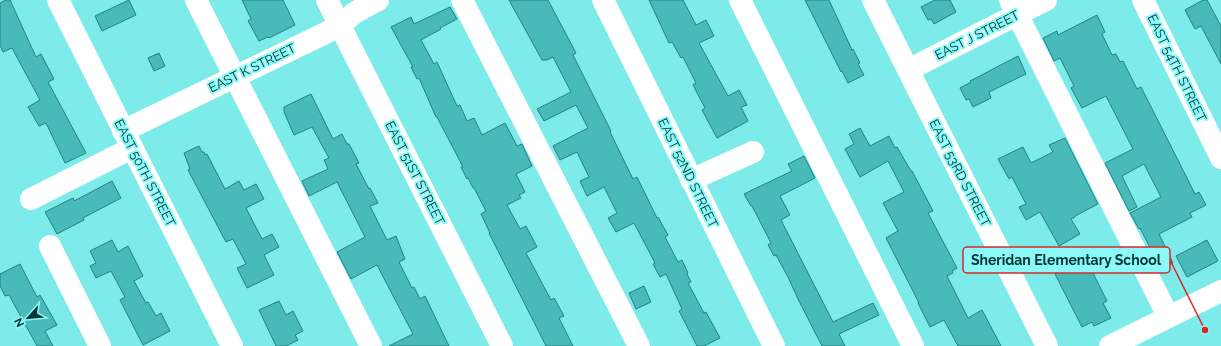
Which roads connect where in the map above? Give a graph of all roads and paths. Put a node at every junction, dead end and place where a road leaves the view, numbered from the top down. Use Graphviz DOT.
graph roads {
  1 [pos="58,0"];
  2 [pos="196,0"];
  3 [pos="327,0"];
  4 [pos="378,0"];
  5 [pos="462,0"];
  6 [pos="603,0"];
  7 [pos="740,0"];
  8 [pos="873,0"];
  9 [pos="1046,0"];
  10 [pos="1143,0"];
  11 [pos="1014,7"];
  12 [pos="340,26"];
  13 [pos="908,70"];
  14 [pos="235,76"];
  15 [pos="127,139"];
  16 [pos="753,152"];
  17 [pos="1221,158"];
  18 [pos="691,180"];
  19 [pos="31,199"];
  20 [pos="50,246"];
  21 [pos="1221,291"];
  22 [pos="1168,316"];
  23 [pos="100,346"];
  24 [pos="232,346"];
  25 [pos="371,346"];
  26 [pos="502,346"];
  27 [pos="639,346"];
  28 [pos="774,346"];
  29 [pos="913,346"];
  30 [pos="1047,346"];
  31 [pos="1110,346"];
  1 -- 15 [label="street, EAST 50TH STREET"];
  2 -- 14 [label="street"];
  3 -- 12 [label="street, EAST 51ST STREET"];
  4 -- 12 [label="street, EAST K STREET"];
  5 -- 27 [label="street"];
  6 -- 18 [label="street, EAST 52ND STREET"];
  7 -- 29 [label="street"];
  8 -- 13 [label="street, EAST 53RD STREET"];
  9 -- 11 [label="street, EAST J STREET"];
  10 -- 17 [label="street, EAST 54TH STREET"];
  11 -- 13 [label="street, EAST J STREET"];
  11 -- 22 [label="street"];
  12 -- 14 [label="street, EAST K STREET"];
  12 -- 26 [label="street, EAST 51ST STREET"];
  13 -- 30 [label="street, EAST 53RD STREET"];
  14 -- 15 [label="street, EAST K STREET"];
  14 -- 25 [label="street"];
  15 -- 19 [label="street, EAST K STREET"];
  15 -- 24 [label="street, EAST 50TH STREET"];
  16 -- 18 [label="street"];
  18 -- 28 [label="street, EAST 52ND STREET"];
  20 -- 23 [label="street"];
  21 -- 22 [label="street"];
  22 -- 31 [label="street"];
}
